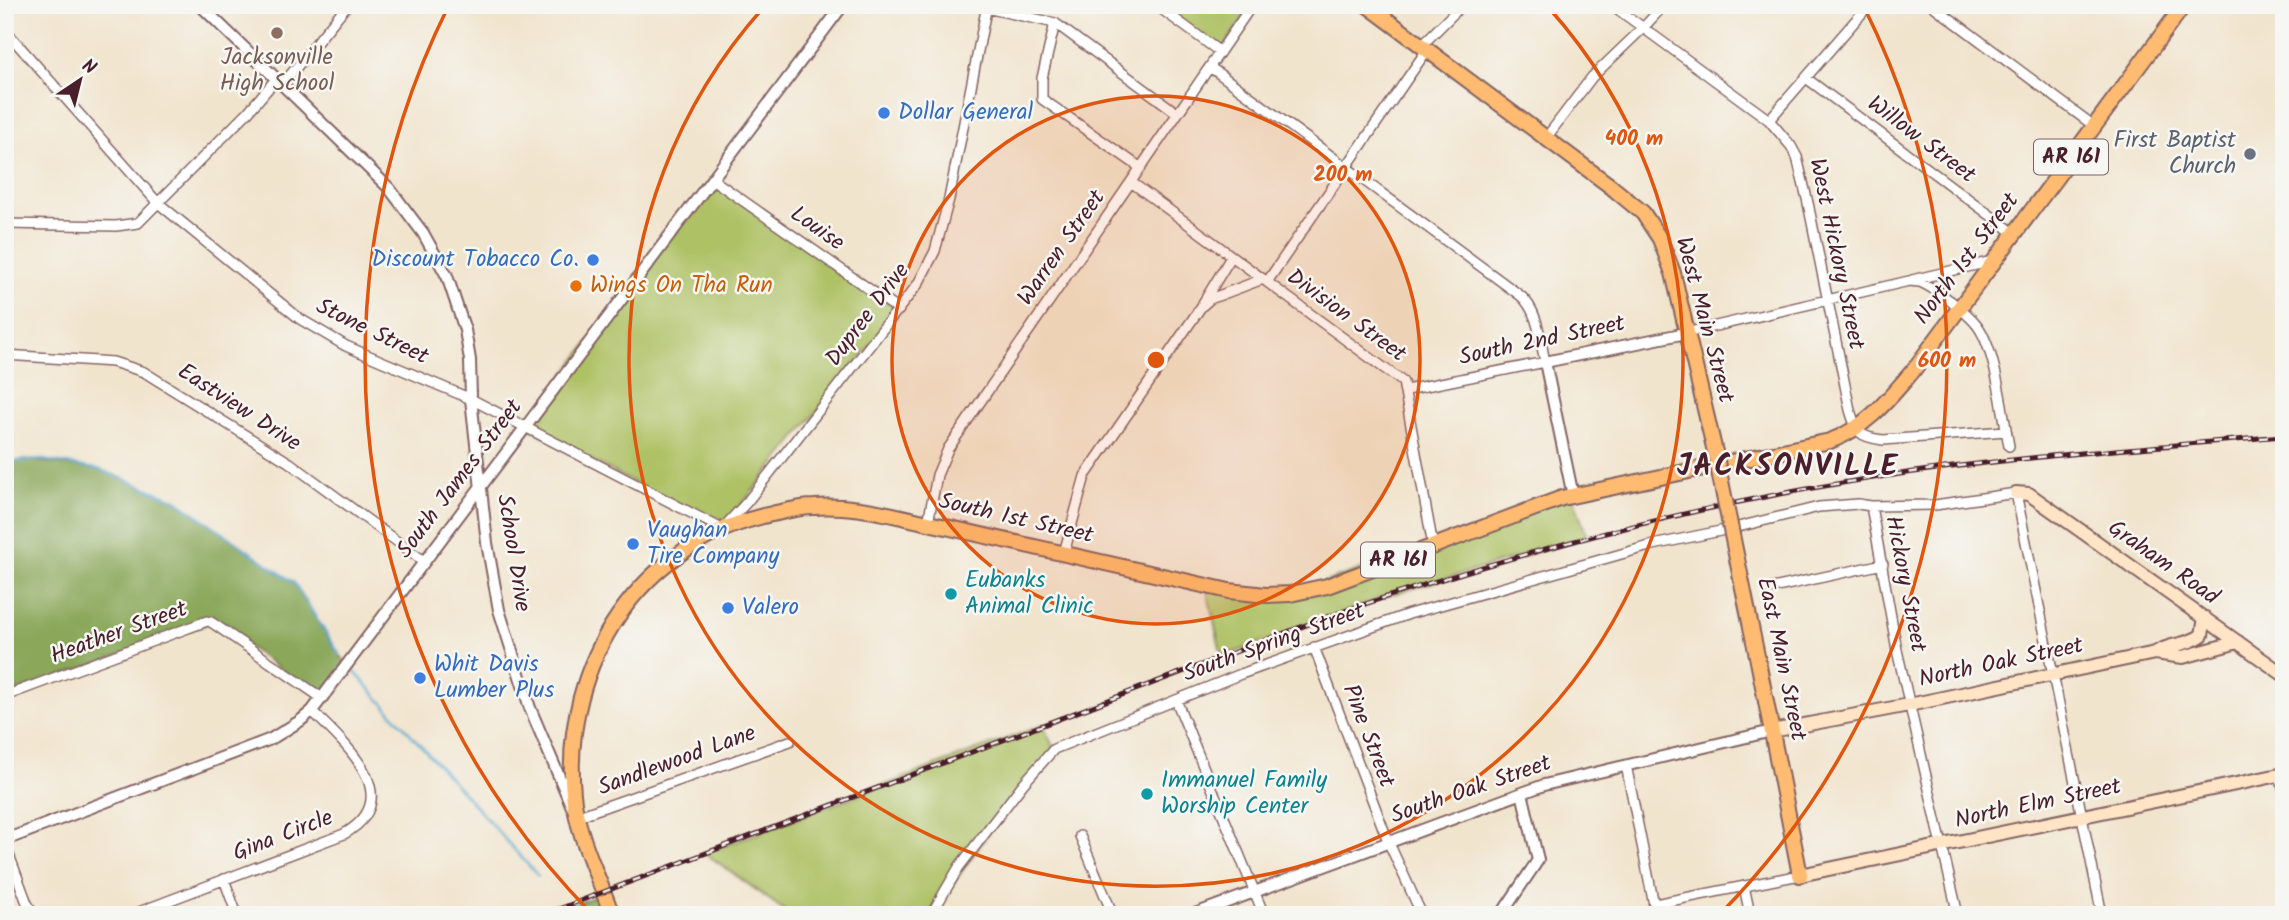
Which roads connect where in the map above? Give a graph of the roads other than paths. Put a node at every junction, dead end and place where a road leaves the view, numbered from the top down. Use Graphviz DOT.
graph roads {
  1 [pos="200,5"];
  2 [pos="347,5"];
  3 [pos="843,5"];
  4 [pos="1156,5"];
  5 [pos="1252,5"];
  6 [pos="1367,5"];
  7 [pos="1462,5"];
  8 [pos="1612,5"];
  9 [pos="1664,5"];
  10 [pos="1869,5"];
  11 [pos="1932,5"];
  12 [pos="987,7"];
  13 [pos="2177,8"];
  14 [pos="1055,23"];
  15 [pos="1643,28"];
  16 [pos="5,30"];
  17 [pos="1424,48"];
  18 [pos="1220,52"];
  19 [pos="1210,67"];
  20 [pos="1806,78"];
  21 [pos="280,81"];
  22 [pos="1177,113"];
  23 [pos="1769,120"];
  24 [pos="2094,126"];
  25 [pos="1546,138"];
  26 [pos="1346,167"];
  27 [pos="1141,168"];
  28 [pos="712,179"];
  29 [pos="1131,182"];
  30 [pos="157,202"];
  31 [pos="5,224"];
  32 [pos="2014,233"];
  33 [pos="1231,257"];
  34 [pos="1995,261"];
  35 [pos="1265,280"];
  36 [pos="1909,281"];
  37 [pos="1828,299"];
  38 [pos="1201,307"];
  39 [pos="1958,308"];
  40 [pos="899,310"];
  41 [pos="1686,333"];
  42 [pos="5,355"];
  43 [pos="1545,362"];
  44 [pos="1406,390"];
  45 [pos="471,398"];
  46 [pos="526,426"];
  47 [pos="1856,429"];
  48 [pos="2006,431"];
  49 [pos="2009,446"];
  50 [pos="1715,453"];
  51 [pos="1732,461"];
  52 [pos="481,488"];
  53 [pos="2016,493"];
  54 [pos="1573,496"];
  55 [pos="1871,506"];
  56 [pos="928,523"];
  57 [pos="722,529"];
  58 [pos="1433,546"];
  59 [pos="1063,553"];
  60 [pos="425,562"];
  61 [pos="1883,564"];
  62 [pos="1768,589"];
  63 [pos="2205,618"];
  64 [pos="2238,642"];
  65 [pos="1314,647"];
  66 [pos="2155,653"];
  67 [pos="2053,673"];
  68 [pos="2284,675"];
  69 [pos="5,696"];
  70 [pos="322,698"];
  71 [pos="1176,700"];
  72 [pos="1909,705"];
  73 [pos="312,711"];
  74 [pos="1772,731"];
  75 [pos="790,741"];
  76 [pos="1626,765"];
  77 [pos="2282,774"];
  78 [pos="2284,791"];
  79 [pos="1522,793"];
  80 [pos="2082,816"];
  81 [pos="576,817"];
  82 [pos="1080,836"];
  83 [pos="1388,841"];
  84 [pos="5,842"];
  85 [pos="1943,845"];
  86 [pos="1800,875"];
  87 [pos="224,880"];
  88 [pos="1744,886"];
  89 [pos="1255,891"];
  90 [pos="1655,904"];
  91 [pos="34,915"];
  92 [pos="131,915"];
  93 [pos="237,915"];
  94 [pos="612,915"];
  95 [pos="931,915"];
  96 [pos="1113,915"];
  97 [pos="1192,915"];
  98 [pos="1264,915"];
  99 [pos="1422,915"];
  100 [pos="1501,915"];
  101 [pos="1656,915"];
  102 [pos="1750,915"];
  103 [pos="1958,915"];
  104 [pos="2102,915"];
  1 -- 21 [label="street, School Drive"];
  2 -- 21 [label="street"];
  3 -- 28 [label="street, South James Street"];
  4 -- 18 [label="street"];
  5 -- 18 [label="street, Warren Street"];
  6 -- 17 [label="main road, West Main Street"];
  7 -- 17 [label="street"];
  8 -- 15 [label="street, West Hickory Street"];
  9 -- 15 [label="street"];
  10 -- 20 [label="street"];
  11 -- 24 [label="street"];
  12 -- 14 [label="street"];
  12 -- 40 [label="street, Dupree Drive"];
  13 -- 24 [label="main road, North 1st Street / AR 161"];
  14 -- 22 [label="street"];
  14 -- 27 [label="street"];
  15 -- 23 [label="street, West Hickory Street"];
  15 -- 25 [label="street"];
  16 -- 30 [label="street, Stone Street"];
  17 -- 25 [label="main road, West Main Street"];
  17 -- 26 [label="street"];
  18 -- 19 [label="street, Warren Street"];
  19 -- 22 [label="street, Warren Street"];
  19 -- 26 [label="street"];
  20 -- 23 [label="street"];
  20 -- 32 [label="street, Willow Street"];
  21 -- 30 [label="street"];
  21 -- 45 [label="street, School Drive"];
  22 -- 27 [label="street, Warren Street"];
  23 -- 37 [label="street, West Hickory Street"];
  24 -- 32 [label="main road, North 1st Street / AR 161"];
  25 -- 41 [label="main road, West Main Street"];
  26 -- 35 [label="street"];
  26 -- 43 [label="street"];
  27 -- 29 [label="street, Warren Street"];
  28 -- 40 [label="street, Louise"];
  28 -- 46 [label="street, South James Street"];
  29 -- 33 [label="street, Division Street"];
  29 -- 56 [label="street, Warren Street"];
  30 -- 31 [label="street"];
  30 -- 45 [label="street, Stone Street"];
  32 -- 34 [label="main road, North 1st Street / AR 161"];
  33 -- 35 [label="street, Division Street"];
  33 -- 38 [label="street"];
  34 -- 36 [label="street"];
  34 -- 39 [label="main road, North 1st Street / AR 161"];
  35 -- 38 [label="street"];
  35 -- 44 [label="street, Division Street"];
  36 -- 37 [label="street"];
  36 -- 39 [label="street"];
  37 -- 41 [label="street"];
  37 -- 47 [label="street, West Hickory Street"];
  38 -- 59 [label="street"];
  39 -- 47 [label="main road, North 1st Street / AR 161"];
  39 -- 48 [label="street"];
  40 -- 57 [label="street, Dupree Drive"];
  41 -- 43 [label="street, South 2nd Street"];
  41 -- 50 [label="main road, West Main Street"];
  42 -- 60 [label="street, Eastview Drive"];
  43 -- 44 [label="street, South 2nd Street"];
  43 -- 54 [label="street"];
  44 -- 58 [label="street, Division Street"];
  45 -- 46 [label="street, Stone Street"];
  45 -- 52 [label="street, School Drive"];
  46 -- 52 [label="street, South James Street"];
  46 -- 57 [label="street, Stone Street"];
  47 -- 48 [label="street"];
  47 -- 51 [label="main road, North 1st Street / AR 161"];
  48 -- 49 [label="street"];
  50 -- 74 [label="main road, East Main Street, bridge"];
  51 -- 54 [label="main road, South 1st Street / AR 161"];
  52 -- 60 [label="street, South James Street"];
  52 -- 81 [label="street, School Drive"];
  53 -- 55 [label="street, South Spring Street"];
  53 -- 63 [label="main road, Graham Road"];
  53 -- 67 [label="street"];
  54 -- 58 [label="main road, South 1st Street / AR 161"];
  55 -- 61 [label="street, Hickory Street"];
  55 -- 65 [label="street, South Spring Street"];
  56 -- 57 [label="main road, South 1st Street / AR 161"];
  56 -- 59 [label="main road, South 1st Street / AR 161"];
  57 -- 81 [label="main road, South 1st Street / AR 161"];
  58 -- 59 [label="main road, South 1st Street / AR 161"];
  60 -- 70 [label="street, South James Street"];
  61 -- 62 [label="street"];
  61 -- 72 [label="street, Hickory Street"];
  63 -- 64 [label="main road, Graham Road"];
  63 -- 66 [label="main road"];
  64 -- 66 [label="main road, North Oak Street"];
  64 -- 68 [label="main road, Graham Road"];
  65 -- 71 [label="street, South Spring Street"];
  65 -- 83 [label="street, Pine Street"];
  66 -- 67 [label="main road, North Oak Street"];
  67 -- 72 [label="main road, North Oak Street"];
  67 -- 80 [label="street"];
  69 -- 70 [label="street, Heather Street"];
  70 -- 73 [label="street, South James Street"];
  71 -- 89 [label="street"];
  71 -- 95 [label="street, South Spring Street"];
  72 -- 74 [label="main road, North Oak Street"];
  72 -- 85 [label="street, Hickory Street"];
  73 -- 84 [label="street, South James Street"];
  73 -- 87 [label="street, Gina Circle"];
  74 -- 76 [label="street, South Oak Street"];
  74 -- 86 [label="main road, East Main Street"];
  75 -- 81 [label="street, Sandlewood Lane"];
  76 -- 79 [label="street, South Oak Street"];
  76 -- 90 [label="street"];
  77 -- 78 [label="street"];
  77 -- 80 [label="main road, North Elm Street"];
  79 -- 83 [label="street, South Oak Street"];
  79 -- 100 [label="street"];
  80 -- 85 [label="main road, North Elm Street"];
  80 -- 104 [label="street"];
  81 -- 94 [label="main road, South 1st Street / AR 161"];
  82 -- 96 [label="street"];
  83 -- 89 [label="street, South Oak Street"];
  83 -- 99 [label="street, Pine Street"];
  84 -- 91 [label="street"];
  85 -- 86 [label="main road, North Elm Street"];
  85 -- 103 [label="street, Hickory Street"];
  86 -- 88 [label="street"];
  87 -- 92 [label="street, Gina Circle"];
  87 -- 93 [label="street"];
  88 -- 90 [label="street"];
  88 -- 102 [label="street"];
  89 -- 97 [label="street, South Oak Street"];
  89 -- 98 [label="street"];
  90 -- 101 [label="street"];
}
